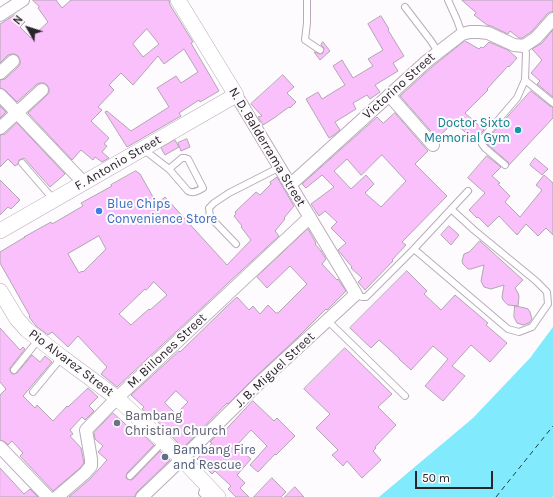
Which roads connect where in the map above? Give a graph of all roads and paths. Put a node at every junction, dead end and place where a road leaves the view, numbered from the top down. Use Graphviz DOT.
graph roads {
  1 [pos="23,0"];
  2 [pos="178,0"];
  3 [pos="307,0"];
  4 [pos="448,0"];
  5 [pos="404,7"];
  6 [pos="0,14"];
  7 [pos="553,19"];
  8 [pos="462,34"];
  9 [pos="524,46"];
  10 [pos="320,50"];
  11 [pos="438,52"];
  12 [pos="13,61"];
  13 [pos="0,73"];
  14 [pos="525,80"];
  15 [pos="42,90"];
  16 [pos="0,95"];
  17 [pos="236,95"];
  18 [pos="389,95"];
  19 [pos="553,103"];
  20 [pos="17,113"];
  21 [pos="0,128"];
  22 [pos="433,145"];
  23 [pos="143,149"];
  24 [pos="22,164"];
  25 [pos="505,165"];
  26 [pos="280,167"];
  27 [pos="169,169"];
  28 [pos="84,183"];
  29 [pos="290,185"];
  30 [pos="468,191"];
  31 [pos="54,200"];
  32 [pos="451,209"];
  33 [pos="310,217"];
  34 [pos="0,231"];
  35 [pos="236,244"];
  36 [pos="414,249"];
  37 [pos="0,291"];
  38 [pos="356,294"];
  39 [pos="328,320"];
  40 [pos="39,339"];
  41 [pos="62,357"];
  42 [pos="14,370"];
  43 [pos="33,392"];
  44 [pos="405,396"];
  45 [pos="117,398"];
  46 [pos="164,442"];
  47 [pos="0,447"];
  48 [pos="182,459"];
  49 [pos="130,476"];
  50 [pos="211,493"];
  51 [pos="48,497"];
  52 [pos="57,497"];
  53 [pos="142,497"];
  1 -- 6 [label="street"];
  2 -- 17 [label="street, N. D. Balderrama Street"];
  3 -- 10 [label="lane"];
  4 -- 8 [label="lane"];
  5 -- 11 [label="lane"];
  7 -- 9 [label="street"];
  8 -- 9 [label="street"];
  8 -- 11 [label="street, Victorino Street"];
  9 -- 14 [label="lane"];
  11 -- 18 [label="street, Victorino Street"];
  12 -- 13 [label="street"];
  14 -- 19 [label="lane"];
  14 -- 25 [label="lane"];
  15 -- 20 [label="street"];
  16 -- 20 [label="street"];
  17 -- 23 [label="street, F. Antonio Street"];
  17 -- 26 [label="street, N. D. Balderrama Street"];
  18 -- 22 [label="street"];
  18 -- 29 [label="street, Victorino Street"];
  20 -- 21 [label="street"];
  20 -- 28 [label="street"];
  23 -- 27 [label="lane"];
  23 -- 28 [label="street, F. Antonio Street"];
  24 -- 31 [label="lane"];
  26 -- 29 [label="street, N. D. Balderrama Street"];
  26 -- 35 [label="lane"];
  27 -- 27 [label="lane"];
  28 -- 31 [label="street, F. Antonio Street"];
  29 -- 33 [label="street, N. D. Balderrama Street"];
  30 -- 32 [label="lane"];
  31 -- 34 [label="street, F. Antonio Street"];
  32 -- 36 [label="lane"];
  32 -- 36 [label="lane"];
  33 -- 38 [label="street, N. D. Balderrama Street"];
  33 -- 45 [label="street, M. Billones Street"];
  36 -- 38 [label="lane"];
  37 -- 40 [label="street, Pio Alvarez Street"];
  38 -- 39 [label="street, J. B. Miguel Street"];
  39 -- 44 [label="lane"];
  39 -- 48 [label="street, J. B. Miguel Street"];
  40 -- 41 [label="street, Pio Alvarez Street"];
  40 -- 42 [label="lane"];
  41 -- 43 [label="lane"];
  41 -- 45 [label="street, Pio Alvarez Street"];
  45 -- 46 [label="street, Pio Alvarez Street"];
  45 -- 52 [label="street, M. Billones Street"];
  46 -- 48 [label="street, Pio Alvarez Street"];
  46 -- 49 [label="lane"];
  47 -- 51 [label="street"];
  48 -- 50 [label="street, Pio Alvarez Street"];
  48 -- 53 [label="street, J. B. Miguel Street"];
}
